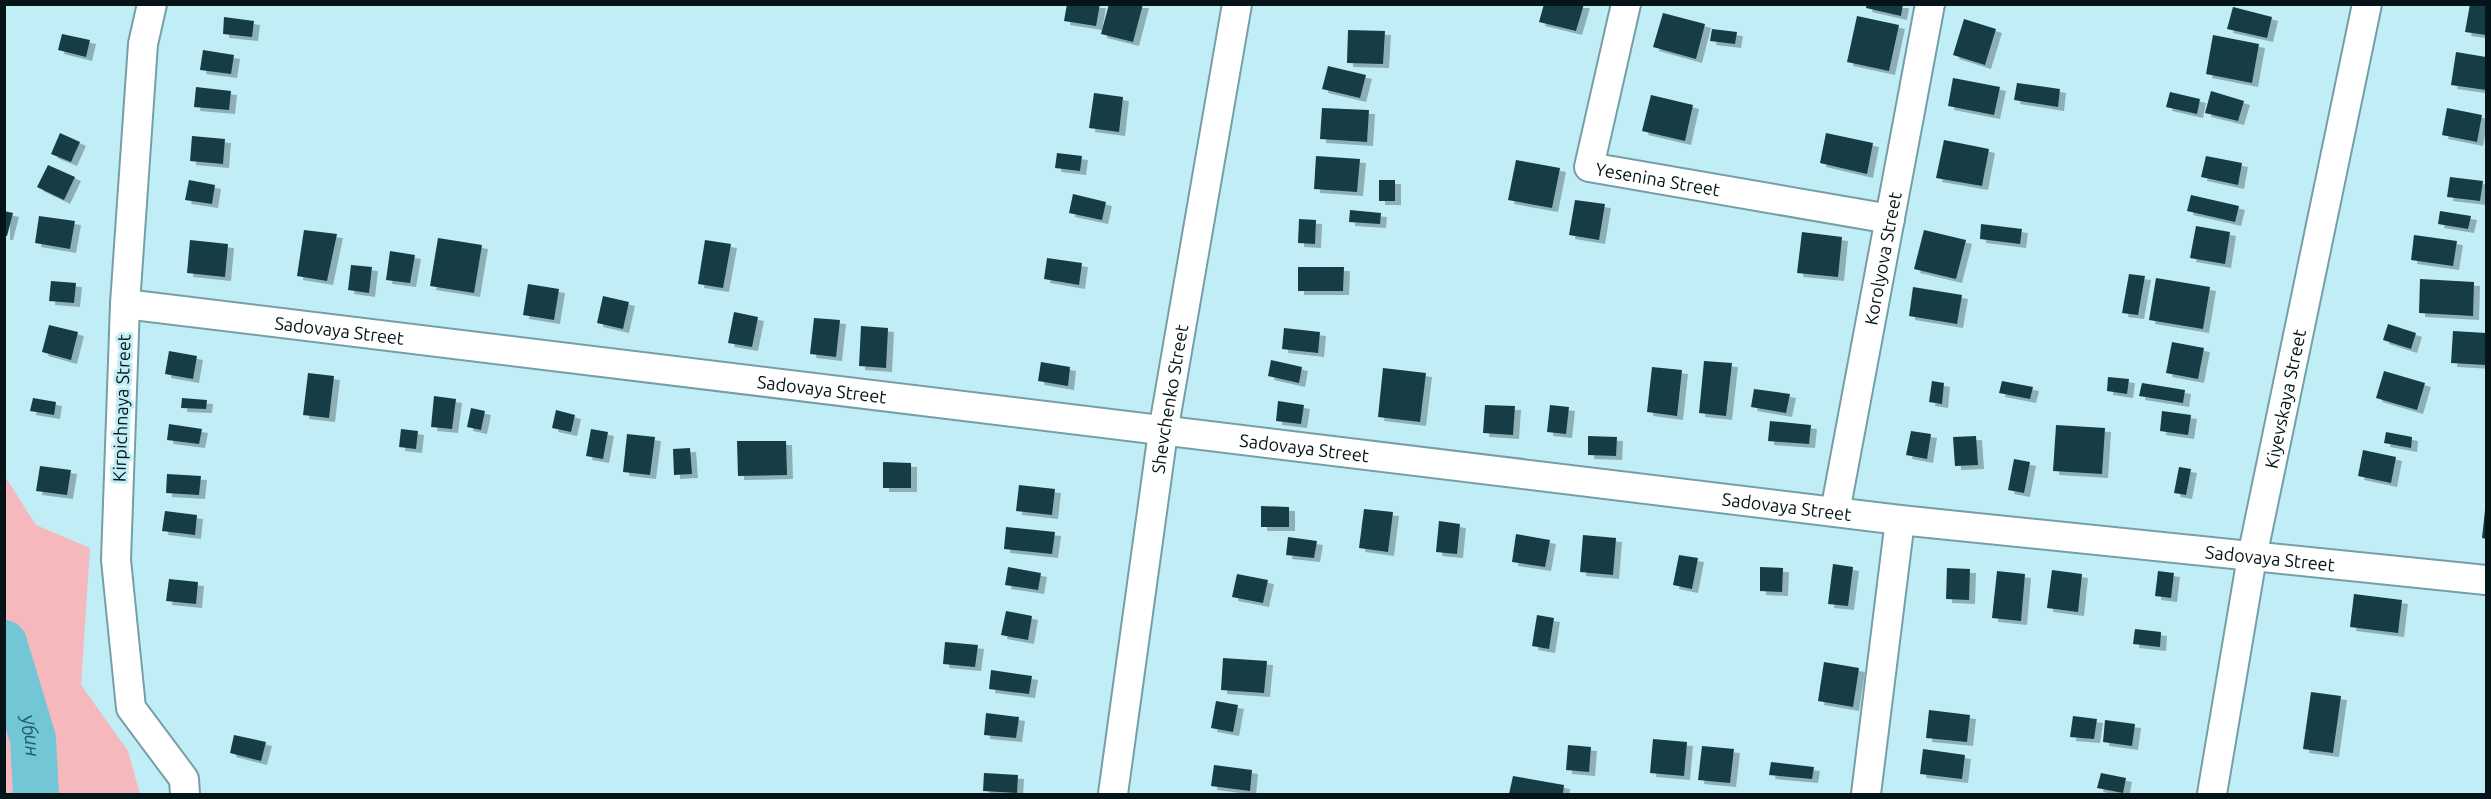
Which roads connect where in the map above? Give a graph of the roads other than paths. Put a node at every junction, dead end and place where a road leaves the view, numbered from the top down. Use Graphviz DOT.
graph roads {
  1 [pos="152,4"];
  2 [pos="1237,4"];
  3 [pos="1626,4"];
  4 [pos="1930,4"];
  5 [pos="2367,4"];
  6 [pos="1890,219"];
  7 [pos="124,304"];
  8 [pos="1163,432"];
  9 [pos="1835,512"];
  10 [pos="1900,520"];
  11 [pos="2252,557"];
  12 [pos="2487,580"];
  13 [pos="185,795"];
  14 [pos="1113,795"];
  15 [pos="1866,795"];
  16 [pos="2211,795"];
  1 -- 7 [label="street, Kirpichnaya Street"];
  2 -- 8 [label="street, Shevchenko Street"];
  3 -- 6 [label="street, Yesenina Street"];
  4 -- 6 [label="street, Korolyova Street"];
  5 -- 11 [label="street, Kiyevskaya Street"];
  6 -- 9 [label="street, Korolyova Street"];
  7 -- 8 [label="street, Sadovaya Street"];
  7 -- 13 [label="street, Kirpichnaya Street"];
  8 -- 9 [label="street, Sadovaya Street"];
  8 -- 14 [label="street, Shevchenko Street"];
  9 -- 10 [label="street, Sadovaya Street"];
  10 -- 11 [label="street, Sadovaya Street"];
  10 -- 15 [label="street"];
  11 -- 12 [label="street, Sadovaya Street"];
  11 -- 16 [label="street, Kiyevskaya Street"];
}
